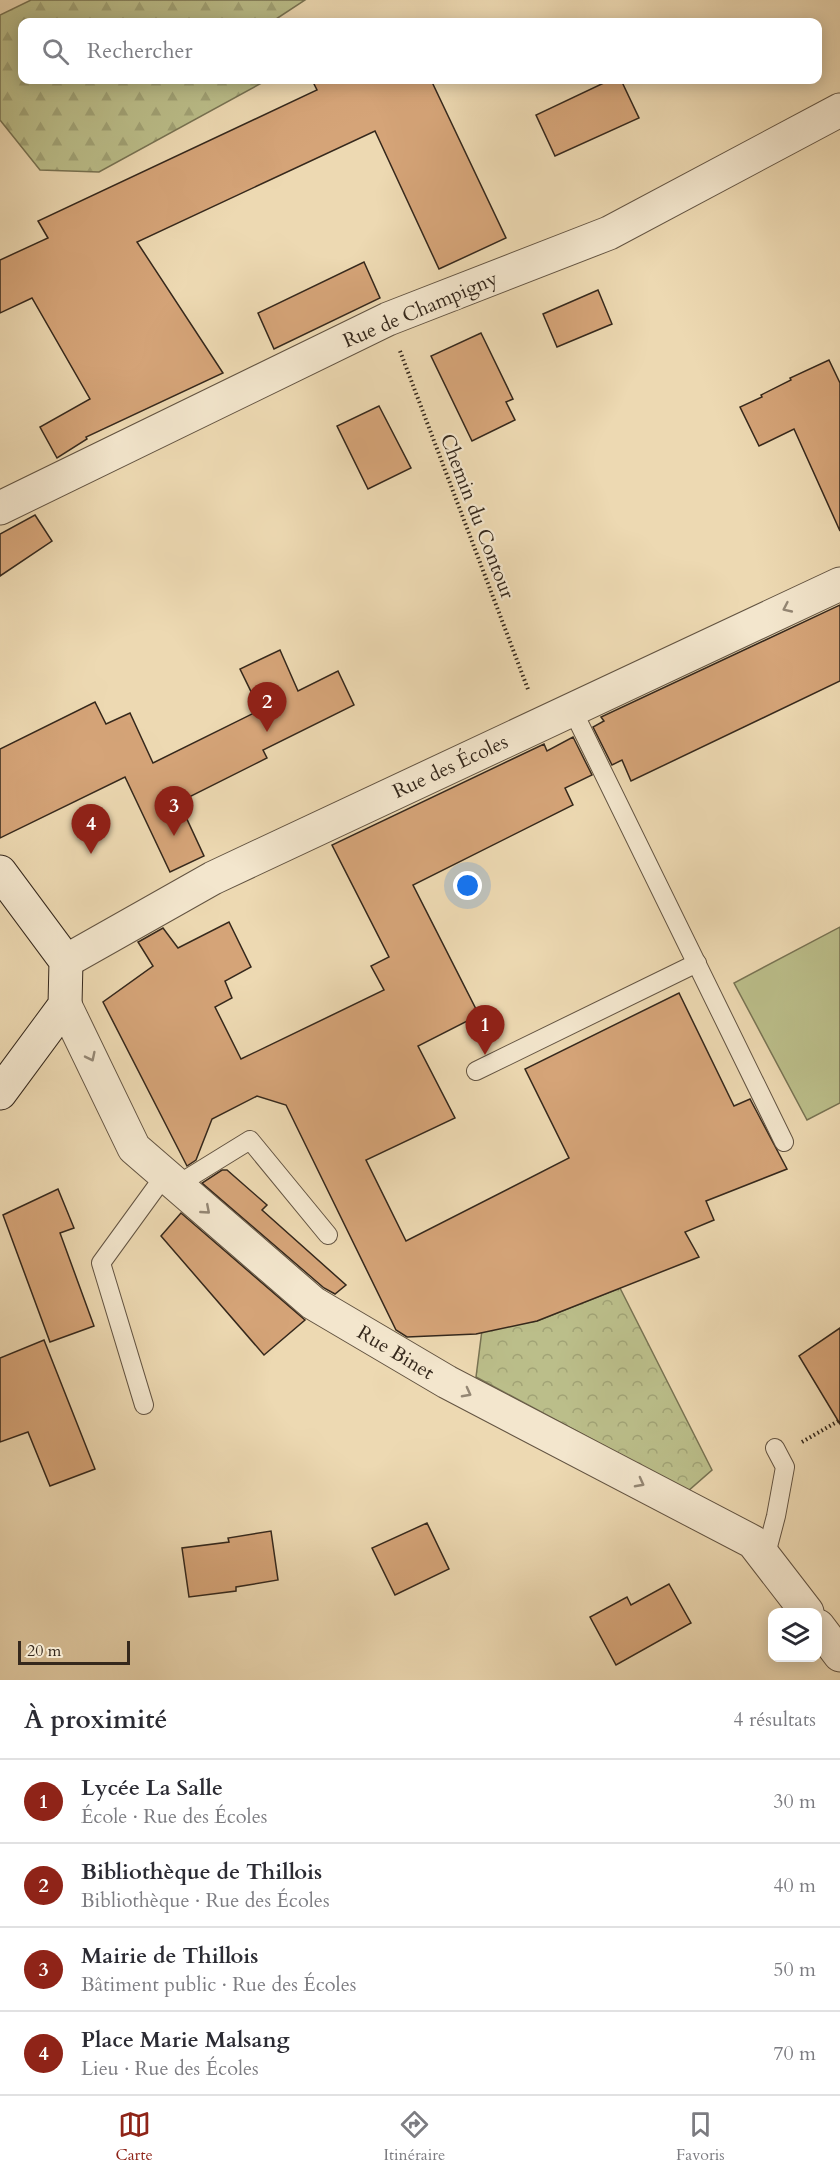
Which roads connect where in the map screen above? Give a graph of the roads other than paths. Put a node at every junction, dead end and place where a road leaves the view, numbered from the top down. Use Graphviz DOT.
graph roads {
  1 [pos="840,110"];
  2 [pos="0,508"];
  3 [pos="840,584"];
  4 [pos="585,703"];
  5 [pos="0,872"];
  6 [pos="66,961"];
  7 [pos="696,963"];
  8 [pos="65,1005"];
  9 [pos="476,1071"];
  10 [pos="0,1093"];
  11 [pos="784,1142"];
  12 [pos="171,1180"];
  13 [pos="328,1235"];
  14 [pos="144,1405"];
  15 [pos="777,1452"];
  16 [pos="765,1558"];
  17 [pos="804,1608"];
  18 [pos="822,1631"];
  19 [pos="840,1656"];
  1 -- 2 [label="street, Rue de Champigny"];
  3 -- 4 [label="street, Rue des Écoles, one-way"];
  4 -- 6 [label="street, Rue des Écoles"];
  4 -- 7 [label="lane"];
  5 -- 6 [label="street"];
  6 -- 8 [label="street"];
  7 -- 9 [label="lane"];
  7 -- 11 [label="lane"];
  8 -- 10 [label="street"];
  8 -- 12 [label="street, Rue Binet, one-way"];
  12 -- 13 [label="lane"];
  12 -- 14 [label="lane"];
  12 -- 16 [label="street, Rue Binet, one-way"];
  15 -- 16 [label="lane"];
  16 -- 17 [label="street, Rue Binet"];
  18 -- 19 [label="street"];
}
